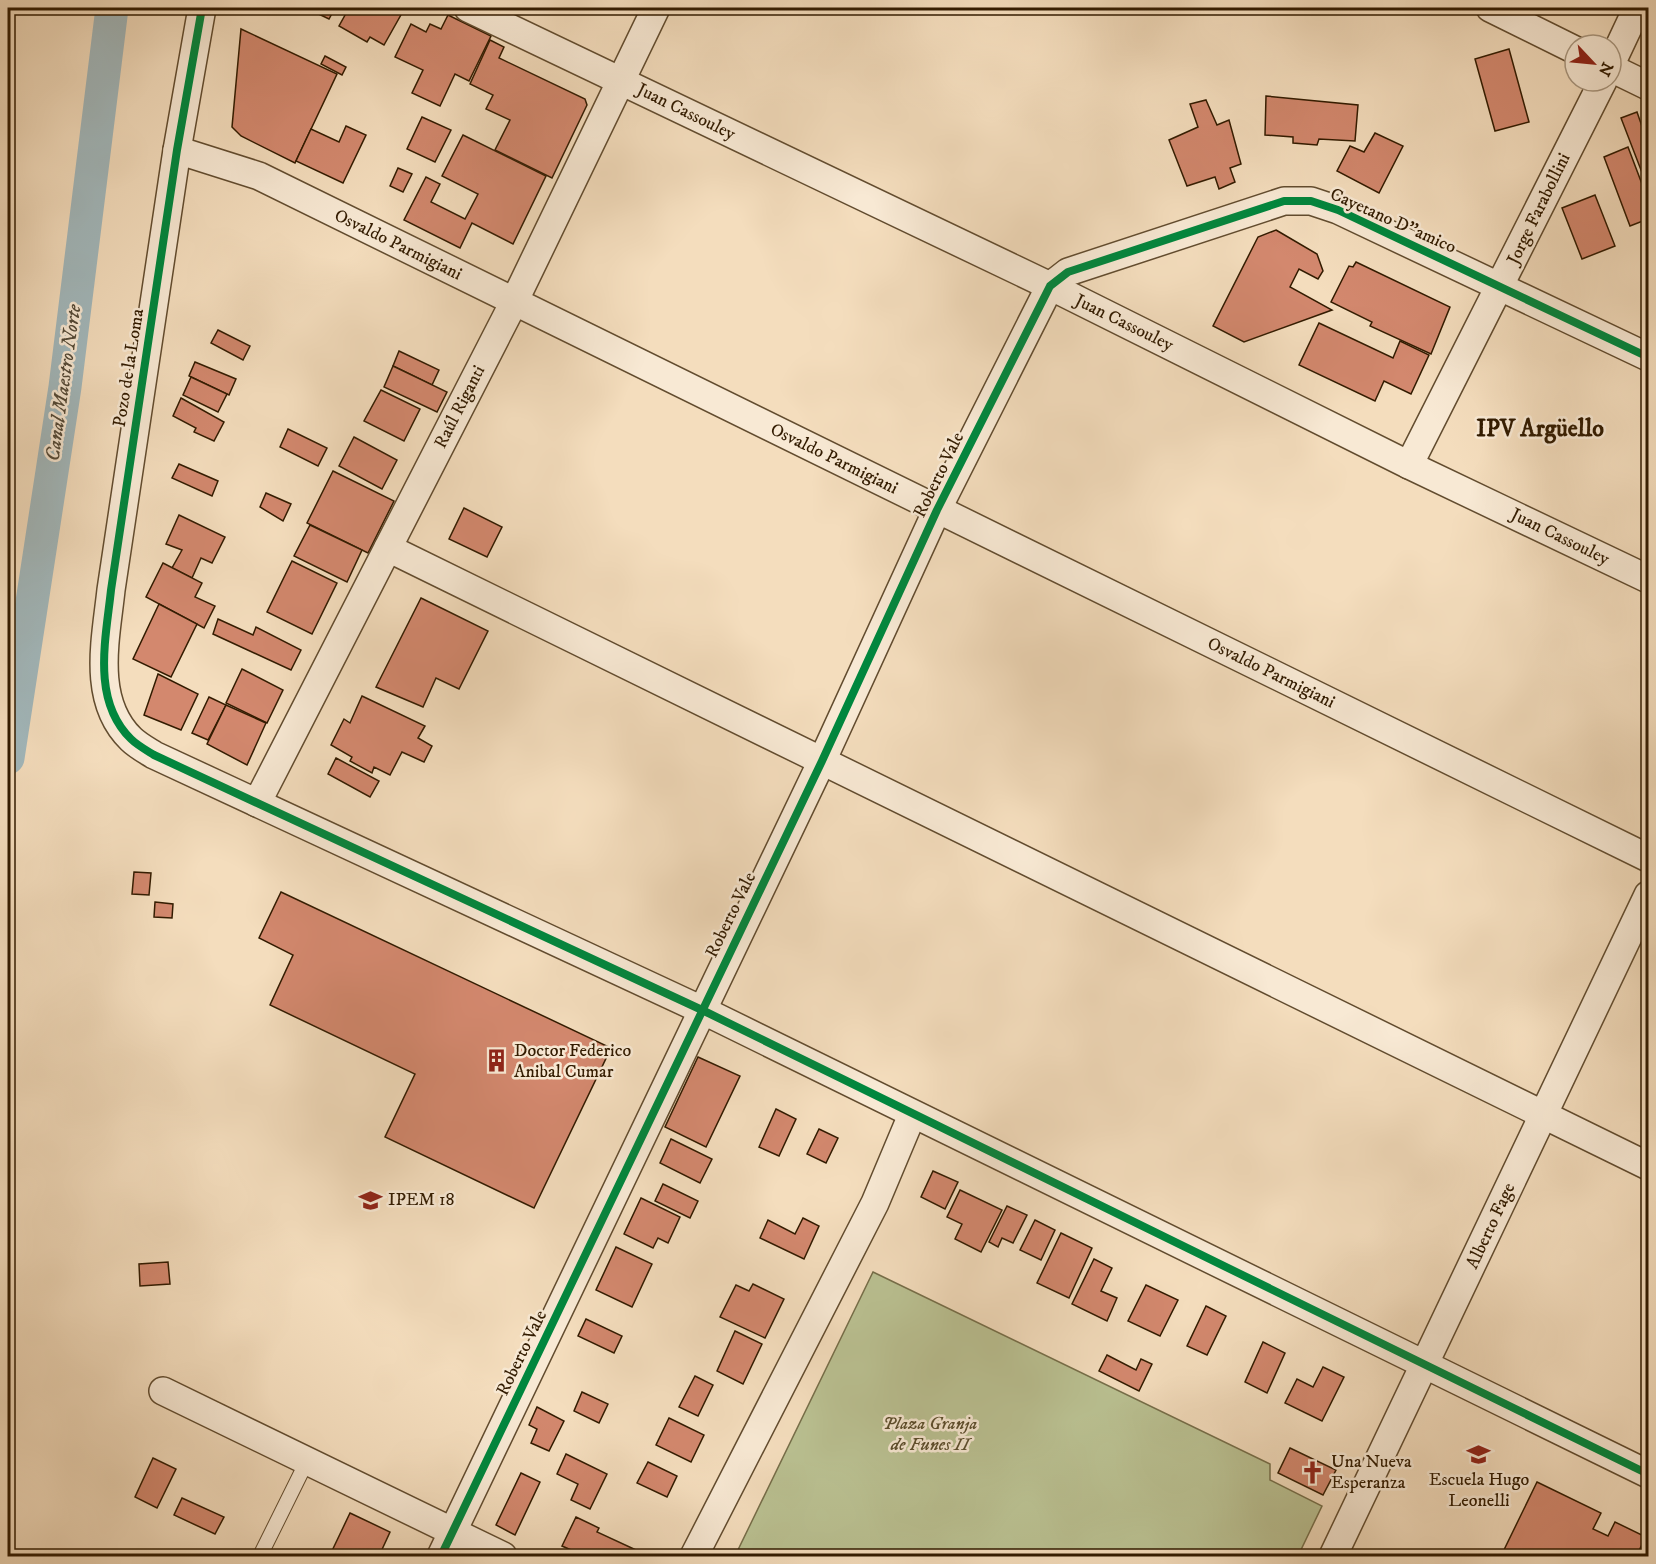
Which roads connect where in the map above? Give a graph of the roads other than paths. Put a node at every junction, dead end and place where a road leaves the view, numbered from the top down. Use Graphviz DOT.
graph roads {
  1 [pos="202,8"];
  2 [pos="468,8"];
  3 [pos="656,8"];
  4 [pos="1490,8"];
  5 [pos="1636,13"];
  6 [pos="1623,41"];
  7 [pos="1563,44"];
  8 [pos="1623,72"];
  9 [pos="621,80"];
  10 [pos="1648,86"];
  11 [pos="1597,93"];
  12 [pos="177,150"];
  13 [pos="1050,286"];
  14 [pos="1501,286"];
  15 [pos="514,302"];
  16 [pos="1648,357"];
  17 [pos="1409,465"];
  18 [pos="938,510"];
  19 [pos="388,548"];
  20 [pos="1648,579"];
  21 [pos="822,761"];
  22 [pos="257,803"];
  23 [pos="1648,858"];
  24 [pos="1648,895"];
  25 [pos="702,1010"];
  26 [pos="912,1115"];
  27 [pos="1544,1115"];
  28 [pos="1648,1166"];
  29 [pos="1425,1365"];
  30 [pos="163,1392"];
  31 [pos="307,1461"];
  32 [pos="1648,1474"];
  33 [pos="453,1532"];
  34 [pos="260,1557"];
  35 [pos="441,1557"];
  36 [pos="502,1557"];
  37 [pos="694,1557"];
  38 [pos="1333,1557"];
  1 -- 12 [label="street, Pozo de la Loma"];
  2 -- 9 [label="street, Juan Cassouley"];
  3 -- 9 [label="street, Raúl Riganti"];
  4 -- 7 [label="street"];
  5 -- 6 [label="street"];
  8 -- 10 [label="street"];
  9 -- 13 [label="street, Juan Cassouley"];
  9 -- 15 [label="street, Raúl Riganti"];
  11 -- 14 [label="street, Jorge Farabollini"];
  12 -- 15 [label="street, Osvaldo Parmigiani"];
  12 -- 22 [label="street, Pozo de la Loma"];
  13 -- 14 [label="street, Cayetano D''amico"];
  13 -- 17 [label="street, Juan Cassouley"];
  13 -- 18 [label="street, Roberto Vale"];
  14 -- 16 [label="street, Cayetano D''amico"];
  14 -- 17 [label="street, Jorge Farabollini"];
  15 -- 18 [label="street, Osvaldo Parmigiani"];
  15 -- 19 [label="street, Raúl Riganti"];
  17 -- 20 [label="street, Juan Cassouley"];
  18 -- 21 [label="street, Roberto Vale"];
  18 -- 23 [label="street, Osvaldo Parmigiani"];
  19 -- 21 [label="street"];
  19 -- 22 [label="street, Raúl Riganti"];
  21 -- 25 [label="street, Roberto Vale"];
  21 -- 27 [label="street"];
  22 -- 25 [label="street"];
  24 -- 27 [label="street, Alberto Fage"];
  25 -- 26 [label="street"];
  25 -- 33 [label="street, Roberto Vale"];
  26 -- 29 [label="street"];
  26 -- 37 [label="street"];
  27 -- 28 [label="street"];
  27 -- 29 [label="street, Alberto Fage"];
  29 -- 32 [label="street"];
  29 -- 38 [label="street, Alberto Fage"];
  30 -- 31 [label="street"];
  31 -- 33 [label="street"];
  31 -- 34 [label="lane"];
  33 -- 35 [label="street, Roberto Vale"];
  33 -- 36 [label="street"];
}
